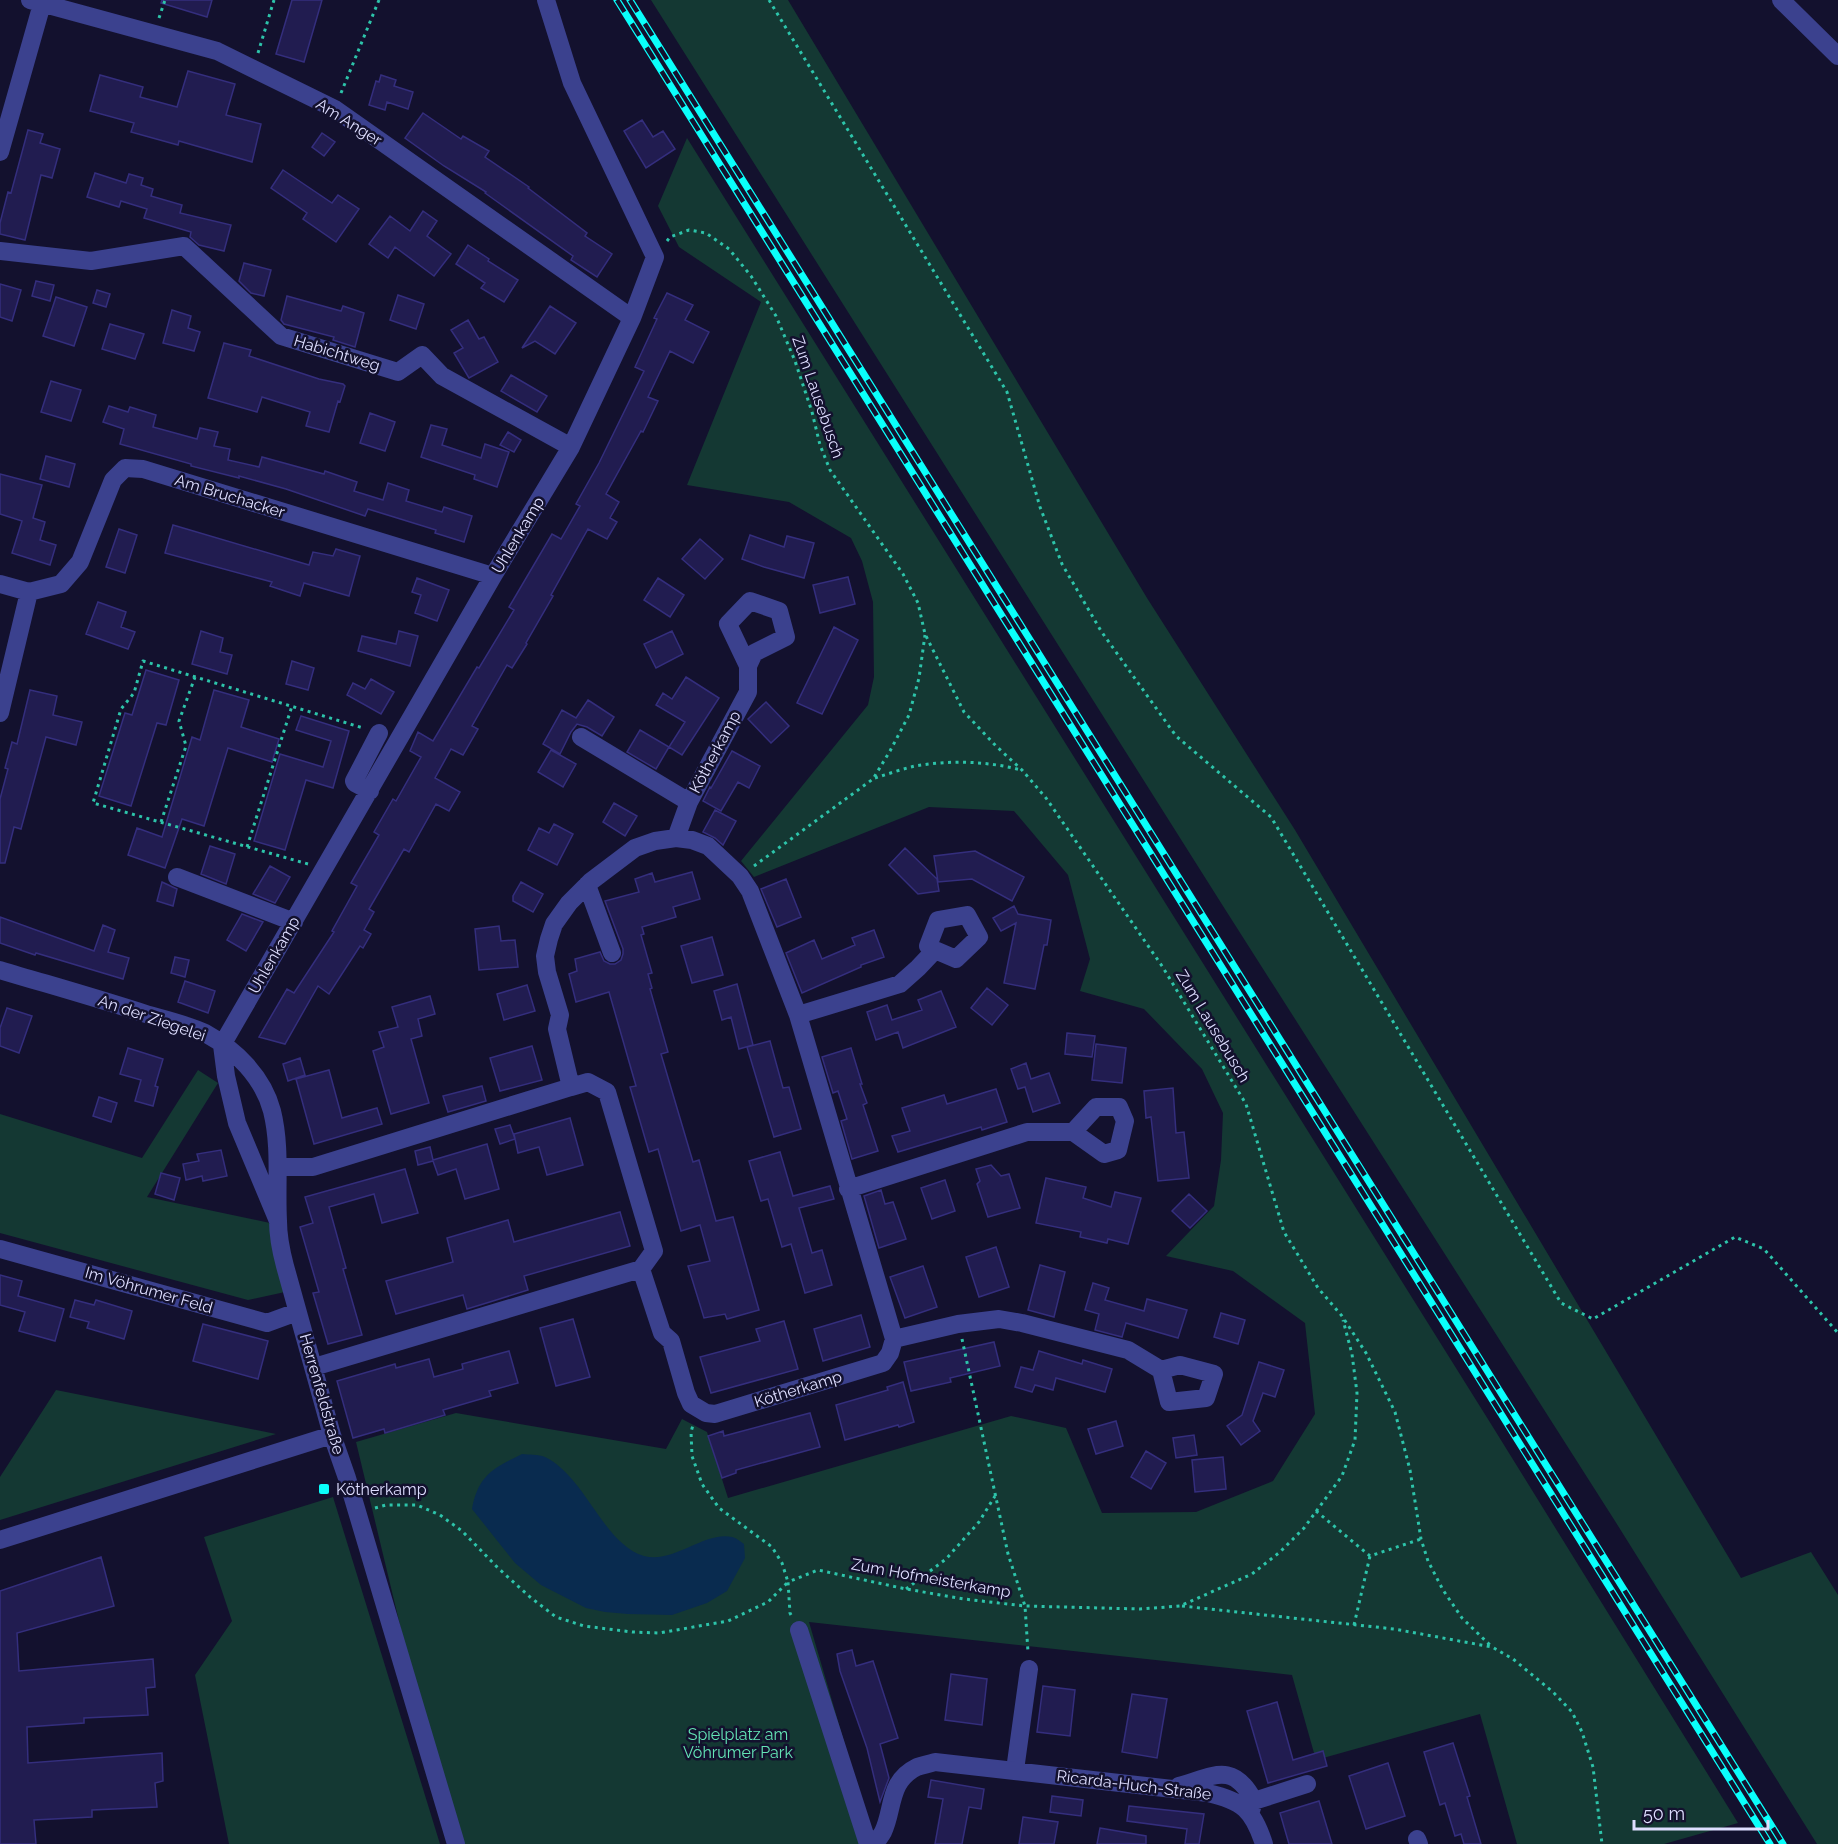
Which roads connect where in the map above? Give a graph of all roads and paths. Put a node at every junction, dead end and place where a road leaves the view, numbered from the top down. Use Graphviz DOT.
graph roads {
  1 [pos="274,0"];
  2 [pos="379,0"];
  3 [pos="546,0"];
  4 [pos="770,0"];
  5 [pos="1781,0"];
  6 [pos="36,2"];
  7 [pos="1838,56"];
  8 [pos="253,69"];
  9 [pos="335,109"];
  10 [pos="0,152"];
  11 [pos="0,251"];
  12 [pos="655,257"];
  13 [pos="632,318"];
  14 [pos="571,447"];
  15 [pos="493,576"];
  16 [pos="0,584"];
  17 [pos="29,592"];
  18 [pos="925,633"];
  19 [pos="748,666"];
  20 [pos="195,677"];
  21 [pos="292,706"];
  22 [pos="0,713"];
  23 [pos="379,733"];
  24 [pos="581,737"];
  25 [pos="1022,770"];
  26 [pos="873,778"];
  27 [pos="370,791"];
  28 [pos="689,802"];
  29 [pos="161,822"];
  30 [pos="676,838"];
  31 [pos="247,847"];
  32 [pos="324,869"];
  33 [pos="177,876"];
  34 [pos="740,876"];
  35 [pos="587,885"];
  36 [pos="294,922"];
  37 [pos="935,950"];
  38 [pos="612,953"];
  39 [pos="0,970"];
  40 [pos="798,1015"];
  41 [pos="222,1045"];
  42 [pos="571,1087"];
  43 [pos="272,1111"];
  44 [pos="1073,1132"];
  45 [pos="278,1167"];
  46 [pos="848,1189"];
  47 [pos="278,1221"];
  48 [pos="0,1248"];
  49 [pos="641,1269"];
  50 [pos="297,1312"];
  51 [pos="1342,1316"];
  52 [pos="958,1324"];
  53 [pos="1838,1333"];
  54 [pos="894,1339"];
  55 [pos="314,1367"];
  56 [pos="1161,1370"];
  57 [pos="699,1409"];
  58 [pos="332,1435"];
  59 [pos="995,1496"];
  60 [pos="1316,1511"];
  61 [pos="358,1512"];
  62 [pos="1421,1539"];
  63 [pos="0,1540"];
  64 [pos="1370,1556"];
  65 [pos="788,1582"];
  66 [pos="906,1589"];
  67 [pos="1025,1606"];
  68 [pos="1180,1606"];
  69 [pos="1354,1625"];
  70 [pos="799,1630"];
  71 [pos="1492,1647"];
  72 [pos="1029,1669"];
  73 [pos="1015,1770"];
  74 [pos="1307,1784"];
  75 [pos="1252,1808"];
  76 [pos="456,1844"];
  77 [pos="868,1844"];
  78 [pos="875,1844"];
  79 [pos="1264,1844"];
  80 [pos="1602,1844"];
  1 -- 8 [label="path"];
  2 -- 9 [label="path"];
  3 -- 12 [label="street"];
  4 -- 53 [label="path"];
  5 -- 7 [label="street"];
  6 -- 8 [label="street, Am Anger"];
  6 -- 10 [label="street"];
  8 -- 9 [label="street, Am Anger"];
  9 -- 13 [label="street, Am Anger"];
  11 -- 14 [label="street, Habichtweg"];
  12 -- 13 [label="street, Uhlenkamp"];
  12 -- 18 [label="path, Zum Lausebusch"];
  13 -- 14 [label="street, Uhlenkamp"];
  14 -- 15 [label="street, Uhlenkamp"];
  15 -- 17 [label="street, Am Bruchacker"];
  15 -- 27 [label="street, Uhlenkamp"];
  16 -- 17 [label="street"];
  17 -- 22 [label="street"];
  18 -- 25 [label="path, Zum Lausebusch"];
  18 -- 26 [label="path, Zum Lausebusch"];
  19 -- 28 [label="street, Kötherkamp"];
  20 -- 21 [label="path"];
  20 -- 29 [label="path"];
  20 -- 29 [label="path"];
  21 -- 23 [label="path"];
  21 -- 31 [label="path"];
  23 -- 27 [label="street"];
  24 -- 28 [label="street"];
  25 -- 26 [label="path, Zum Lausebusch"];
  25 -- 51 [label="path, Zum Lausebusch"];
  26 -- 34 [label="path, Zum Lausebusch"];
  27 -- 32 [label="street, Uhlenkamp"];
  28 -- 30 [label="street, Kötherkamp"];
  29 -- 31 [label="path"];
  30 -- 34 [label="street"];
  30 -- 35 [label="street"];
  31 -- 32 [label="path"];
  32 -- 36 [label="street, Uhlenkamp"];
  33 -- 36 [label="street"];
  34 -- 40 [label="street"];
  35 -- 38 [label="street"];
  35 -- 42 [label="street"];
  36 -- 41 [label="street, Uhlenkamp"];
  37 -- 40 [label="street"];
  39 -- 41 [label="street, An der Ziegelei"];
  40 -- 46 [label="street"];
  41 -- 43 [label="street, An der Ziegelei"];
  41 -- 47 [label="street"];
  42 -- 45 [label="street"];
  42 -- 49 [label="street"];
  43 -- 45 [label="street, Herrenfeldstraße"];
  44 -- 46 [label="street"];
  45 -- 47 [label="street, Herrenfeldstraße"];
  46 -- 54 [label="street"];
  47 -- 50 [label="street, Herrenfeldstraße"];
  48 -- 50 [label="street, Im Vöhrumer Feld"];
  49 -- 55 [label="street"];
  49 -- 57 [label="street"];
  50 -- 55 [label="street, Herrenfeldstraße"];
  51 -- 60 [label="path, Zum Hofmeisterkamp"];
  51 -- 62 [label="path, Zum Hofmeisterkamp"];
  52 -- 54 [label="street"];
  52 -- 56 [label="street"];
  52 -- 59 [label="path"];
  54 -- 57 [label="street, Kötherkamp"];
  55 -- 58 [label="street, Herrenfeldstraße"];
  57 -- 65 [label="path"];
  58 -- 61 [label="street, Herrenfeldstraße"];
  58 -- 63 [label="street"];
  59 -- 66 [label="path"];
  59 -- 67 [label="path"];
  60 -- 64 [label="path"];
  60 -- 68 [label="path, Zum Hofmeisterkamp"];
  61 -- 65 [label="path"];
  61 -- 76 [label="street, Herrenfeldstraße"];
  62 -- 64 [label="path"];
  62 -- 71 [label="path, Zum Hofmeisterkamp"];
  64 -- 69 [label="path"];
  65 -- 66 [label="path, Zum Hofmeisterkamp"];
  65 -- 70 [label="path"];
  66 -- 67 [label="path, Zum Hofmeisterkamp"];
  67 -- 68 [label="path, Zum Hofmeisterkamp"];
  67 -- 72 [label="path"];
  68 -- 69 [label="path, Zum Hofmeisterkamp"];
  69 -- 71 [label="path, Zum Hofmeisterkamp"];
  70 -- 77 [label="street"];
  71 -- 80 [label="path, Zum Hofmeisterkamp"];
  72 -- 73 [label="street"];
  73 -- 75 [label="street, Ricarda-Huch-Straße"];
  73 -- 78 [label="street, Ricarda-Huch-Straße"];
  74 -- 75 [label="street"];
  75 -- 79 [label="street, Ricarda-Huch-Straße"];
}
